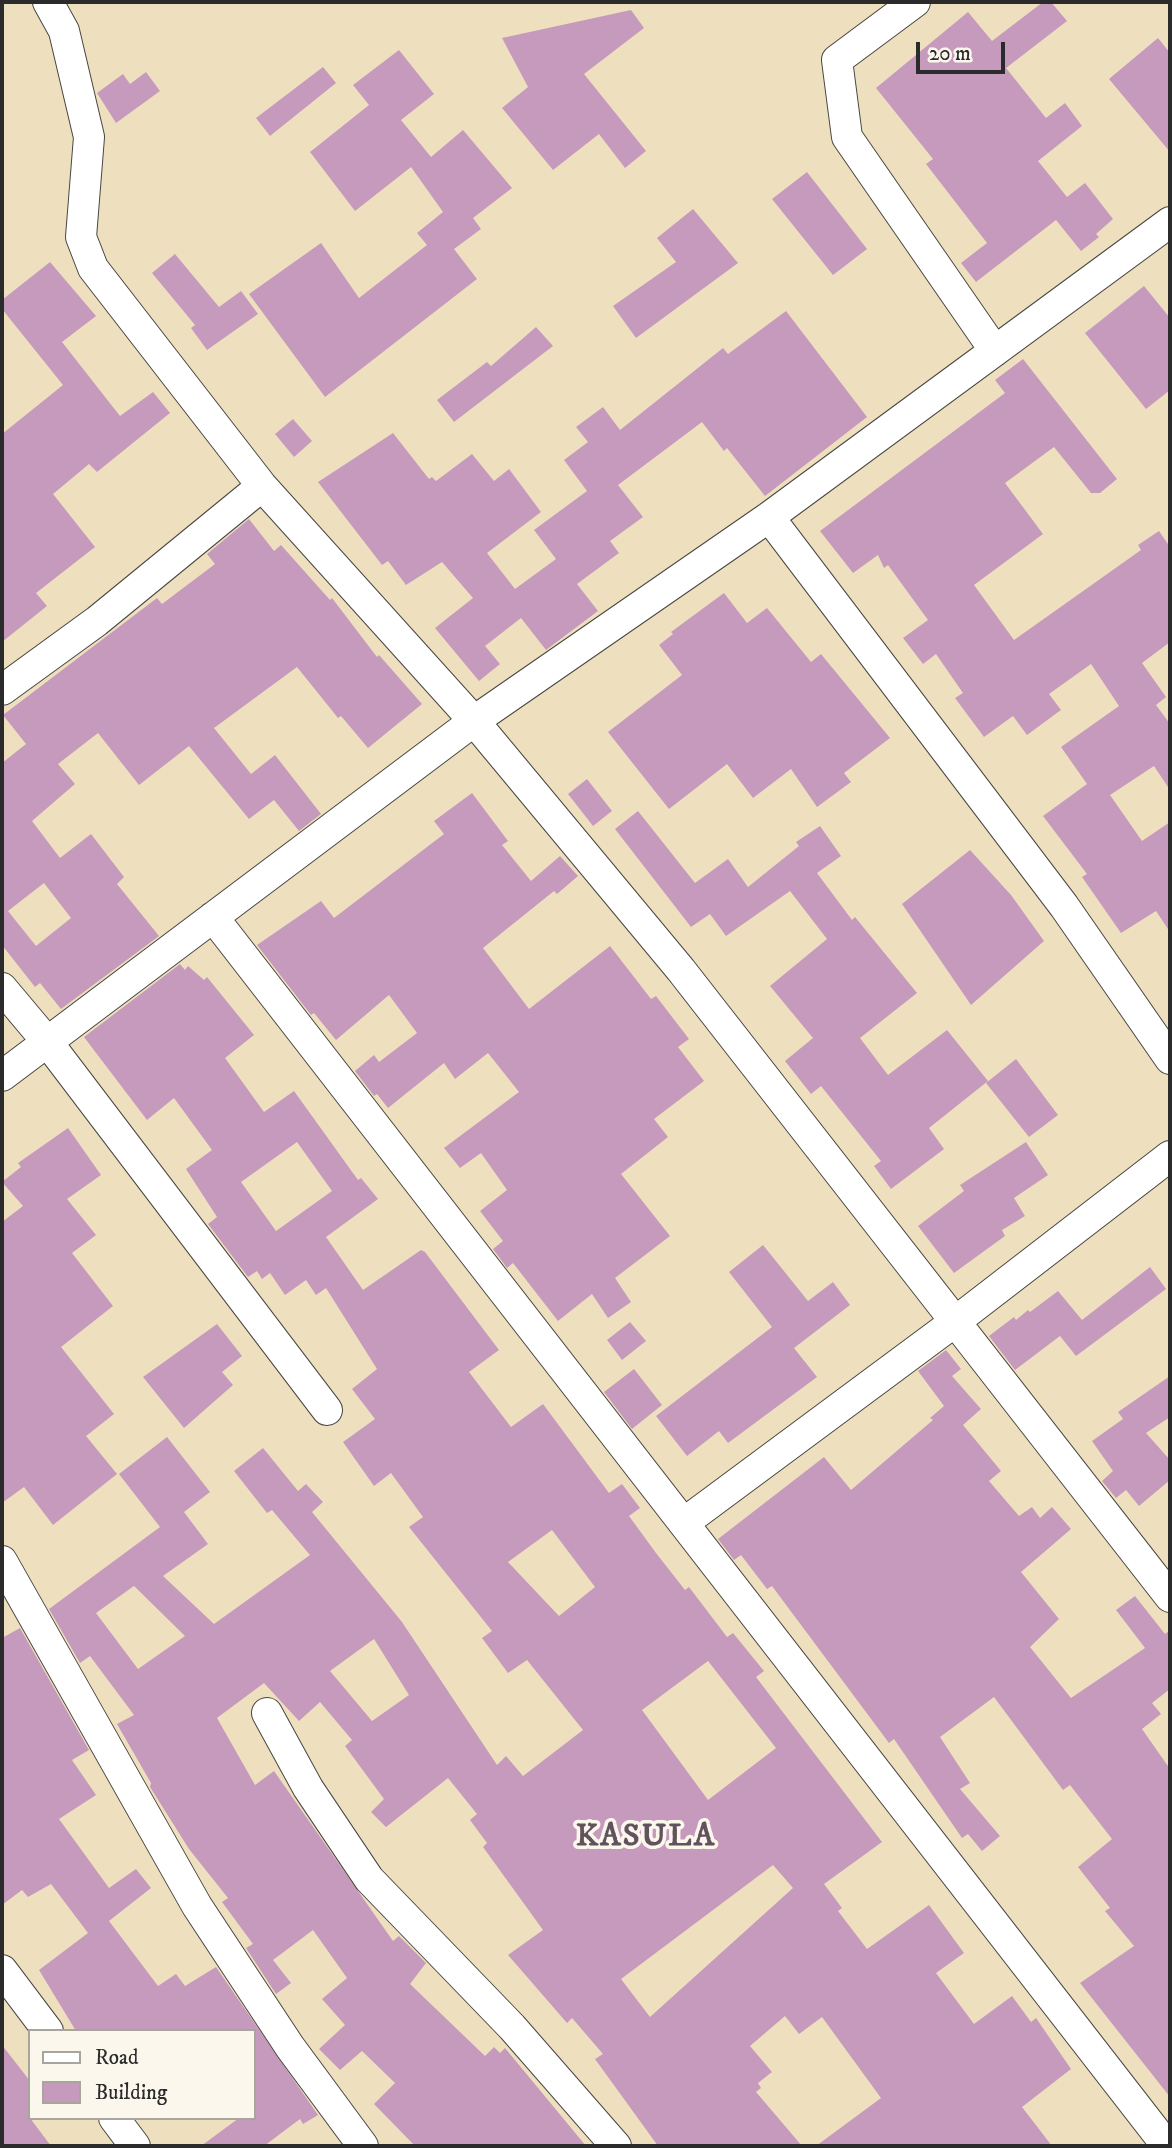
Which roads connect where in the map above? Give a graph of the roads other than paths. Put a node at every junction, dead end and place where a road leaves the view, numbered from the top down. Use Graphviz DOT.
graph roads {
  1 [pos="48,2"];
  2 [pos="915,2"];
  3 [pos="1170,222"];
  4 [pos="995,351"];
  5 [pos="262,486"];
  6 [pos="769,517"];
  7 [pos="2,690"];
  8 [pos="474,721"];
  9 [pos="213,917"];
  10 [pos="2,988"];
  11 [pos="49,1044"];
  12 [pos="1170,1059"];
  13 [pos="2,1076"];
  14 [pos="1170,1156"];
  15 [pos="956,1321"];
  16 [pos="327,1410"];
  17 [pos="685,1522"];
  18 [pos="2,1561"];
  19 [pos="1170,1597"];
  20 [pos="267,1713"];
  21 [pos="2,1970"];
  22 [pos="46,2029"];
  23 [pos="116,2120"];
  24 [pos="135,2146"];
  25 [pos="363,2146"];
  26 [pos="616,2146"];
  27 [pos="1167,2146"];
  1 -- 5 [label="street"];
  2 -- 4 [label="street"];
  3 -- 4 [label="street"];
  4 -- 6 [label="street"];
  5 -- 7 [label="street"];
  5 -- 8 [label="street"];
  6 -- 8 [label="street"];
  6 -- 12 [label="street"];
  8 -- 9 [label="street"];
  8 -- 15 [label="street"];
  9 -- 11 [label="street"];
  9 -- 17 [label="street"];
  10 -- 11 [label="street"];
  11 -- 13 [label="street"];
  11 -- 16 [label="street"];
  14 -- 15 [label="street"];
  15 -- 17 [label="street"];
  15 -- 19 [label="street"];
  17 -- 27 [label="street"];
  18 -- 25 [label="street"];
  20 -- 26 [label="street"];
  21 -- 22 [label="street"];
  23 -- 24 [label="street"];
}
